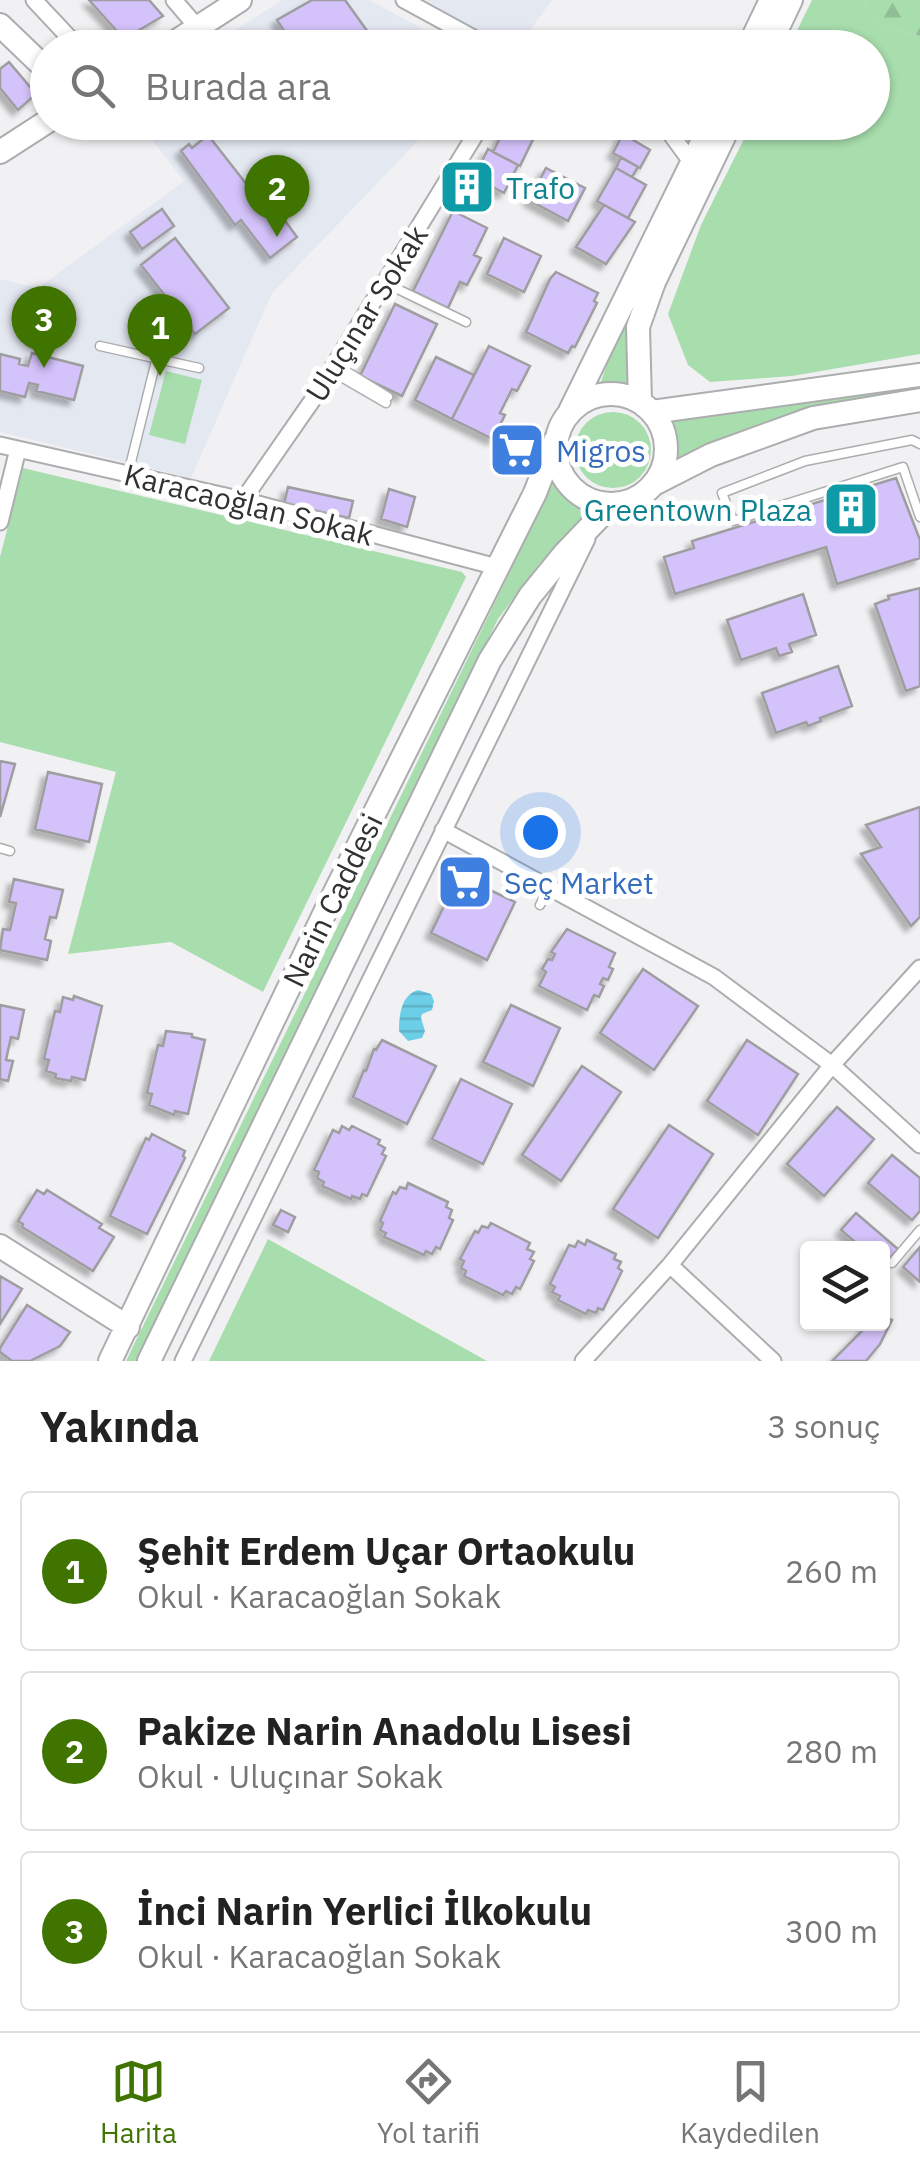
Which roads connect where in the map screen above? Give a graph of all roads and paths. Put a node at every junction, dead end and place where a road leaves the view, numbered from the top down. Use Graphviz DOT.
graph roads {
  1 [pos="34,0"];
  2 [pos="174,0"];
  3 [pos="240,0"];
  4 [pos="404,0"];
  5 [pos="771,0"];
  6 [pos="791,0"];
  7 [pos="0,25"];
  8 [pos="198,28"];
  9 [pos="62,30"];
  10 [pos="195,30"];
  11 [pos="459,30"];
  12 [pos="757,30"];
  13 [pos="777,30"];
  14 [pos="30,54"];
  15 [pos="30,133"];
  16 [pos="473,140"];
  17 [pos="676,140"];
  18 [pos="707,140"];
  19 [pos="711,140"];
  20 [pos="0,152"];
  21 [pos="692,163"];
  22 [pos="385,283"];
  23 [pos="466,322"];
  24 [pos="100,346"];
  25 [pos="157,357"];
  26 [pos="199,368"];
  27 [pos="333,368"];
  28 [pos="920,375"];
  29 [pos="387,400"];
  30 [pos="920,400"];
  31 [pos="646,407"];
  32 [pos="569,412"];
  33 [pos="556,439"];
  34 [pos="0,444"];
  35 [pos="920,444"];
  36 [pos="18,449"];
  37 [pos="128,474"];
  38 [pos="654,484"];
  39 [pos="242,500"];
  40 [pos="604,513"];
  41 [pos="920,517"];
  42 [pos="0,522"];
  43 [pos="497,567"];
  44 [pos="443,830"];
  45 [pos="549,888"];
  46 [pos="540,906"];
  47 [pos="920,968"];
  48 [pos="832,1065"];
  49 [pos="920,1145"];
  50 [pos="920,1230"];
  51 [pos="0,1246"];
  52 [pos="892,1263"];
  53 [pos="670,1266"];
  54 [pos="128,1327"];
  55 [pos="110,1361"];
  56 [pos="150,1361"];
  57 [pos="182,1361"];
  58 [pos="583,1361"];
  59 [pos="773,1361"];
  1 -- 9 [label="street"];
  2 -- 8 [label="street"];
  3 -- 8 [label="main road"];
  4 -- 11 [label="street"];
  5 -- 12 [label="main road"];
  6 -- 13 [label="main road"];
  7 -- 14 [label="main road"];
  8 -- 10 [label="main road"];
  15 -- 20 [label="main road"];
  16 -- 22 [label="street, Uluçınar Sokak"];
  17 -- 21 [label="street"];
  18 -- 21 [label="main road"];
  19 -- 31 [label="main road"];
  21 -- 32 [label="main road"];
  22 -- 23 [label="lane"];
  22 -- 27 [label="street, Uluçınar Sokak"];
  24 -- 25 [label="lane"];
  25 -- 26 [label="lane"];
  25 -- 37 [label="lane"];
  27 -- 29 [label="lane"];
  27 -- 39 [label="street, Uluçınar Sokak"];
  28 -- 31 [label="main road"];
  30 -- 38 [label="main road"];
  31 -- 32 [label="main road"];
  31 -- 38 [label="main road"];
  32 -- 33 [label="main road"];
  33 -- 40 [label="main road"];
  33 -- 43 [label="main road, Narin Caddesi"];
  34 -- 36 [label="street, Karacaoğlan Sokak"];
  35 -- 41 [label="lane"];
  36 -- 37 [label="street, Karacaoğlan Sokak"];
  36 -- 42 [label="street"];
  37 -- 39 [label="street, Karacaoğlan Sokak"];
  38 -- 40 [label="main road"];
  39 -- 43 [label="street, Karacaoğlan Sokak"];
  40 -- 44 [label="street"];
  40 -- 56 [label="main road, Narin Caddesi"];
  43 -- 54 [label="main road, Narin Caddesi"];
  44 -- 45 [label="street"];
  44 -- 57 [label="street"];
  45 -- 46 [label="lane"];
  45 -- 48 [label="street"];
  47 -- 48 [label="street"];
  48 -- 49 [label="street"];
  48 -- 53 [label="street"];
  50 -- 52 [label="lane"];
  51 -- 54 [label="main road"];
  53 -- 58 [label="street"];
  53 -- 59 [label="street"];
  54 -- 55 [label="main road, Narin Caddesi"];
}
